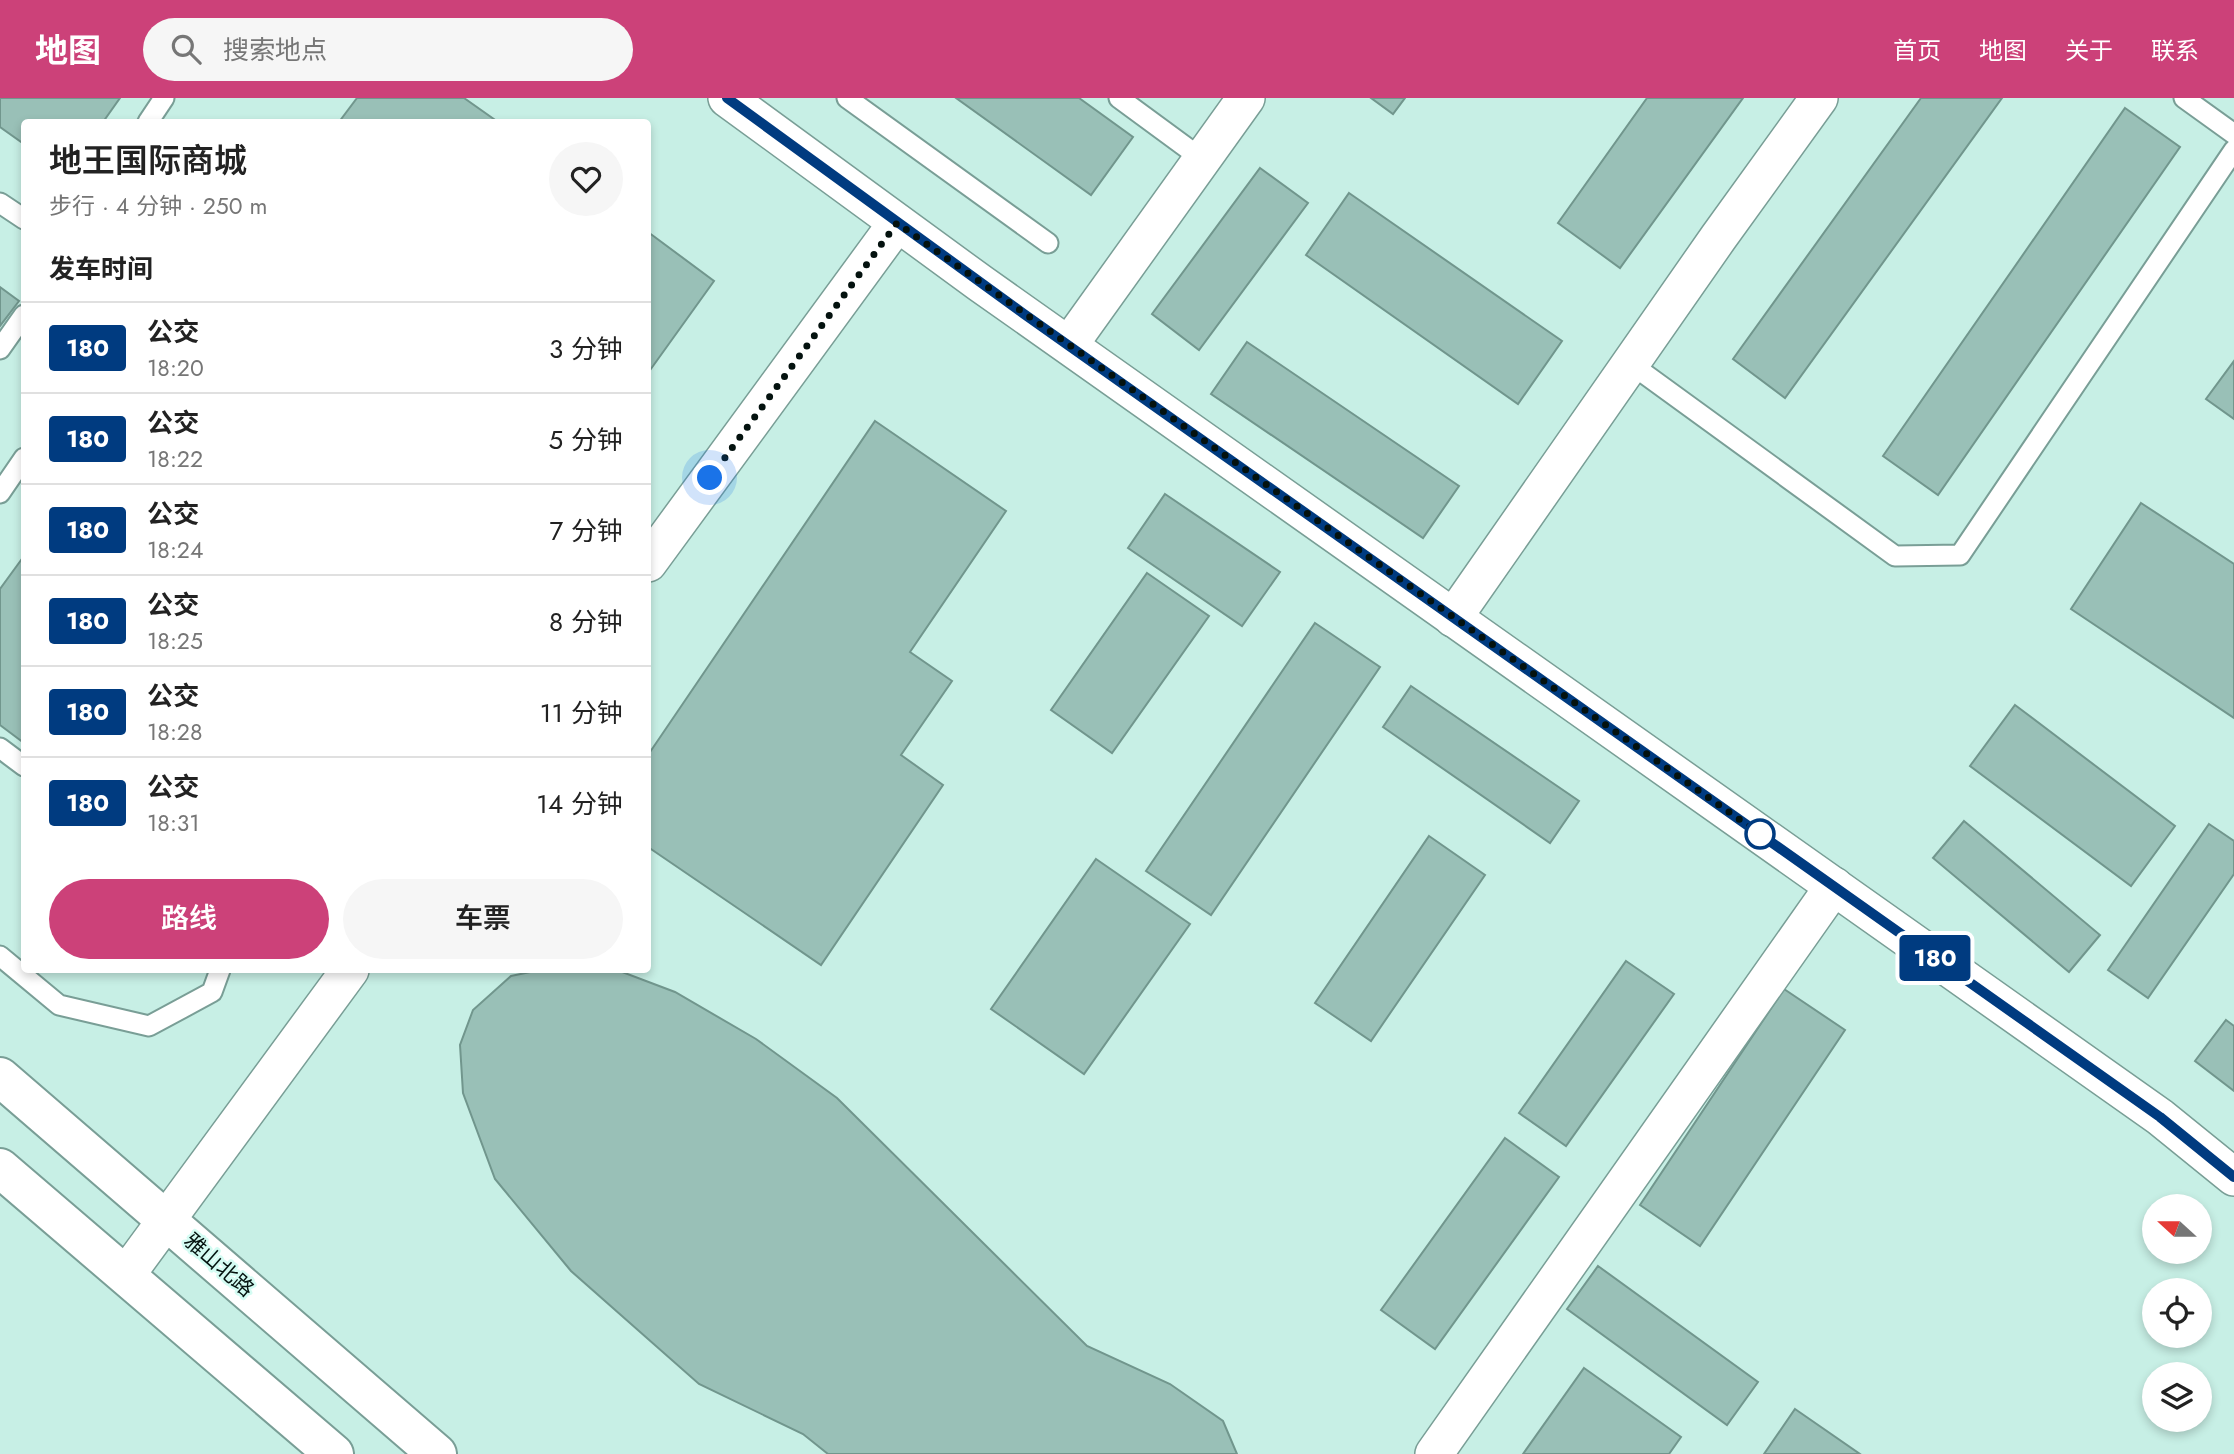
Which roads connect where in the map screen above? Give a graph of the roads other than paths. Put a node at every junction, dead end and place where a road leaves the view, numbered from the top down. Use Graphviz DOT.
graph roads {
  1 [pos="164,98"];
  2 [pos="727,98"];
  3 [pos="847,98"];
  4 [pos="1119,98"];
  5 [pos="1246,98"];
  6 [pos="1819,98"];
  7 [pos="2184,98"];
  8 [pos="150,119"];
  9 [pos="2234,134"];
  10 [pos="2234,150"];
  11 [pos="1202,159"];
  12 [pos="0,203"];
  13 [pos="21,217"];
  14 [pos="897,223"];
  15 [pos="1048,243"];
  16 [pos="21,319"];
  17 [pos="1069,345"];
  18 [pos="0,349"];
  19 [pos="1631,364"];
  20 [pos="21,462"];
  21 [pos="0,493"];
  22 [pos="651,559"];
  23 [pos="1453,618"];
  24 [pos="0,748"];
  25 [pos="21,764"];
  26 [pos="1834,887"];
  27 [pos="0,956"];
  28 [pos="219,973"];
  29 [pos="348,973"];
  30 [pos="0,1077"];
  31 [pos="0,1168"];
  32 [pos="2234,1177"];
  33 [pos="166,1220"];
  34 [pos="126,1275"];
  35 [pos="334,1454"];
  36 [pos="437,1454"];
  37 [pos="1434,1454"];
  1 -- 8 [label="lane"];
  2 -- 14 [label="street"];
  3 -- 15 [label="lane"];
  4 -- 11 [label="lane"];
  5 -- 11 [label="street"];
  6 -- 19 [label="street"];
  7 -- 9 [label="lane"];
  10 -- 19 [label="lane"];
  11 -- 17 [label="street"];
  12 -- 13 [label="lane"];
  14 -- 17 [label="street"];
  14 -- 22 [label="street"];
  16 -- 18 [label="lane"];
  17 -- 23 [label="street"];
  19 -- 23 [label="street"];
  20 -- 21 [label="lane"];
  23 -- 26 [label="street"];
  24 -- 25 [label="lane"];
  26 -- 32 [label="street"];
  26 -- 37 [label="street"];
  27 -- 28 [label="lane"];
  29 -- 33 [label="street"];
  30 -- 33 [label="main road, 雅山北路"];
  31 -- 34 [label="main road"];
  33 -- 34 [label="street"];
  33 -- 36 [label="main road, 雅山北路"];
  34 -- 35 [label="main road"];
}
